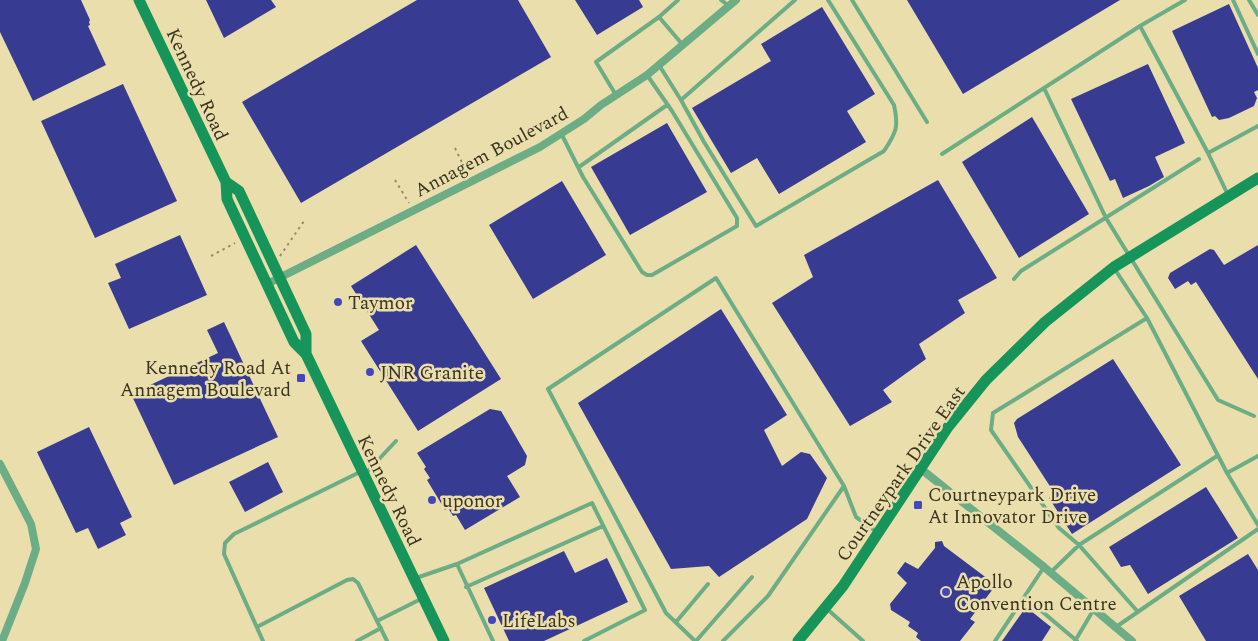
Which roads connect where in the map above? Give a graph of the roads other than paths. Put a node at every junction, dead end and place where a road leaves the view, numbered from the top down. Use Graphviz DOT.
graph roads {
  1 [pos="139,0"];
  2 [pos="678,0"];
  3 [pos="721,0"];
  4 [pos="736,0"];
  5 [pos="795,0"];
  6 [pos="828,0"];
  7 [pos="852,0"];
  8 [pos="1185,0"];
  9 [pos="1233,0"];
  10 [pos="1249,0"];
  11 [pos="729,6"];
  12 [pos="1258,15"];
  13 [pos="659,18"];
  14 [pos="1140,26"];
  15 [pos="683,45"];
  16 [pos="1258,54"];
  17 [pos="659,65"];
  18 [pos="646,74"];
  19 [pos="1044,88"];
  20 [pos="616,95"];
  21 [pos="680,100"];
  22 [pos="667,104"];
  23 [pos="927,122"];
  24 [pos="1258,126"];
  25 [pos="561,134"];
  26 [pos="1208,153"];
  27 [pos="942,154"];
  28 [pos="1199,158"];
  29 [pos="579,167"];
  30 [pos="1258,178"];
  31 [pos="226,182"];
  32 [pos="1229,196"];
  33 [pos="1106,218"];
  34 [pos="1131,256"];
  35 [pos="1114,267"];
  36 [pos="280,278"];
  37 [pos="1014,279"];
  38 [pos="267,284"];
  39 [pos="1147,318"];
  40 [pos="306,354"];
  41 [pos="1254,416"];
  42 [pos="396,441"];
  43 [pos="1217,456"];
  44 [pos="1258,456"];
  45 [pos="0,464"];
  46 [pos="922,468"];
  47 [pos="363,473"];
  48 [pos="1227,474"];
  49 [pos="844,486"];
  50 [pos="1258,525"];
  51 [pos="603,526"];
  52 [pos="1258,529"];
  53 [pos="878,533"];
  54 [pos="1079,545"];
  55 [pos="457,564"];
  56 [pos="1044,567"];
  57 [pos="1050,573"];
  58 [pos="752,576"];
  59 [pos="414,579"];
  60 [pos="708,584"];
  61 [pos="466,588"];
  62 [pos="1025,597"];
  63 [pos="423,598"];
  64 [pos="826,608"];
  65 [pos="1094,609"];
  66 [pos="1138,612"];
  67 [pos="377,621"];
  68 [pos="676,622"];
  69 [pos="257,627"];
  70 [pos="1116,627"];
  71 [pos="380,628"];
  72 [pos="385,640"];
  73 [pos="2,641"];
  74 [pos="263,641"];
  75 [pos="357,641"];
  76 [pos="444,641"];
  77 [pos="493,641"];
  78 [pos="584,641"];
  79 [pos="696,641"];
  80 [pos="723,641"];
  81 [pos="798,641"];
  82 [pos="863,641"];
  83 [pos="994,641"];
  84 [pos="1076,641"];
  85 [pos="1132,641"];
  1 -- 31 [label="main road, Kennedy Road"];
  2 -- 13 [label="lane"];
  3 -- 11 [label="lane"];
  4 -- 11 [label="street, Annagem Boulevard"];
  5 -- 21 [label="lane"];
  6 -- 21 [label="lane"];
  7 -- 23 [label="lane"];
  8 -- 14 [label="lane"];
  9 -- 16 [label="lane"];
  10 -- 12 [label="lane"];
  11 -- 15 [label="street, Annagem Boulevard"];
  13 -- 15 [label="lane"];
  13 -- 20 [label="lane"];
  14 -- 19 [label="lane"];
  14 -- 26 [label="lane"];
  15 -- 17 [label="street, Annagem Boulevard"];
  17 -- 18 [label="street, Annagem Boulevard"];
  17 -- 21 [label="lane"];
  18 -- 20 [label="street, Annagem Boulevard"];
  18 -- 22 [label="lane"];
  19 -- 27 [label="lane"];
  19 -- 33 [label="lane"];
  20 -- 25 [label="street, Annagem Boulevard"];
  22 -- 29 [label="lane"];
  22 -- 29 [label="lane"];
  24 -- 26 [label="lane"];
  25 -- 29 [label="lane"];
  25 -- 36 [label="street, Annagem Boulevard"];
  26 -- 32 [label="lane"];
  28 -- 33 [label="lane"];
  30 -- 32 [label="main road, Courtneypark Drive East"];
  31 -- 36 [label="main road, Kennedy Road"];
  31 -- 38 [label="main road, Kennedy Road"];
  32 -- 34 [label="main road, Courtneypark Drive East"];
  33 -- 34 [label="lane"];
  33 -- 37 [label="lane"];
  34 -- 35 [label="main road, Courtneypark Drive East"];
  34 -- 41 [label="lane"];
  35 -- 39 [label="lane"];
  35 -- 46 [label="main road, Courtneypark Drive East"];
  36 -- 38 [label="street, Annagem Boulevard"];
  36 -- 40 [label="main road, Kennedy Road"];
  38 -- 40 [label="main road, Kennedy Road"];
  39 -- 43 [label="lane"];
  39 -- 54 [label="lane"];
  40 -- 47 [label="main road, Kennedy Road"];
  42 -- 47 [label="lane"];
  43 -- 48 [label="lane"];
  43 -- 54 [label="lane"];
  44 -- 48 [label="lane"];
  45 -- 73 [label="street"];
  46 -- 53 [label="main road, Courtneypark Drive East"];
  46 -- 56 [label="street"];
  47 -- 59 [label="main road, Kennedy Road"];
  47 -- 69 [label="lane"];
  48 -- 50 [label="lane"];
  49 -- 53 [label="lane"];
  49 -- 68 [label="lane"];
  49 -- 80 [label="lane"];
  51 -- 55 [label="lane"];
  51 -- 61 [label="lane"];
  51 -- 78 [label="lane"];
  52 -- 66 [label="lane"];
  53 -- 64 [label="main road, Courtneypark Drive East"];
  54 -- 57 [label="lane"];
  54 -- 66 [label="lane"];
  55 -- 59 [label="lane"];
  55 -- 61 [label="lane"];
  56 -- 57 [label="street"];
  56 -- 62 [label="lane"];
  57 -- 65 [label="street"];
  58 -- 79 [label="lane"];
  59 -- 63 [label="main road, Kennedy Road"];
  60 -- 68 [label="lane"];
  61 -- 77 [label="lane"];
  62 -- 83 [label="lane"];
  62 -- 84 [label="lane"];
  63 -- 67 [label="lane"];
  63 -- 76 [label="main road, Kennedy Road"];
  64 -- 81 [label="main road, Courtneypark Drive East"];
  64 -- 82 [label="lane"];
  65 -- 70 [label="street"];
  65 -- 84 [label="lane"];
  66 -- 70 [label="lane"];
  67 -- 69 [label="lane"];
  67 -- 71 [label="lane"];
  68 -- 79 [label="lane"];
  69 -- 74 [label="lane"];
  70 -- 85 [label="street"];
  71 -- 72 [label="lane"];
  71 -- 75 [label="lane"];
}
